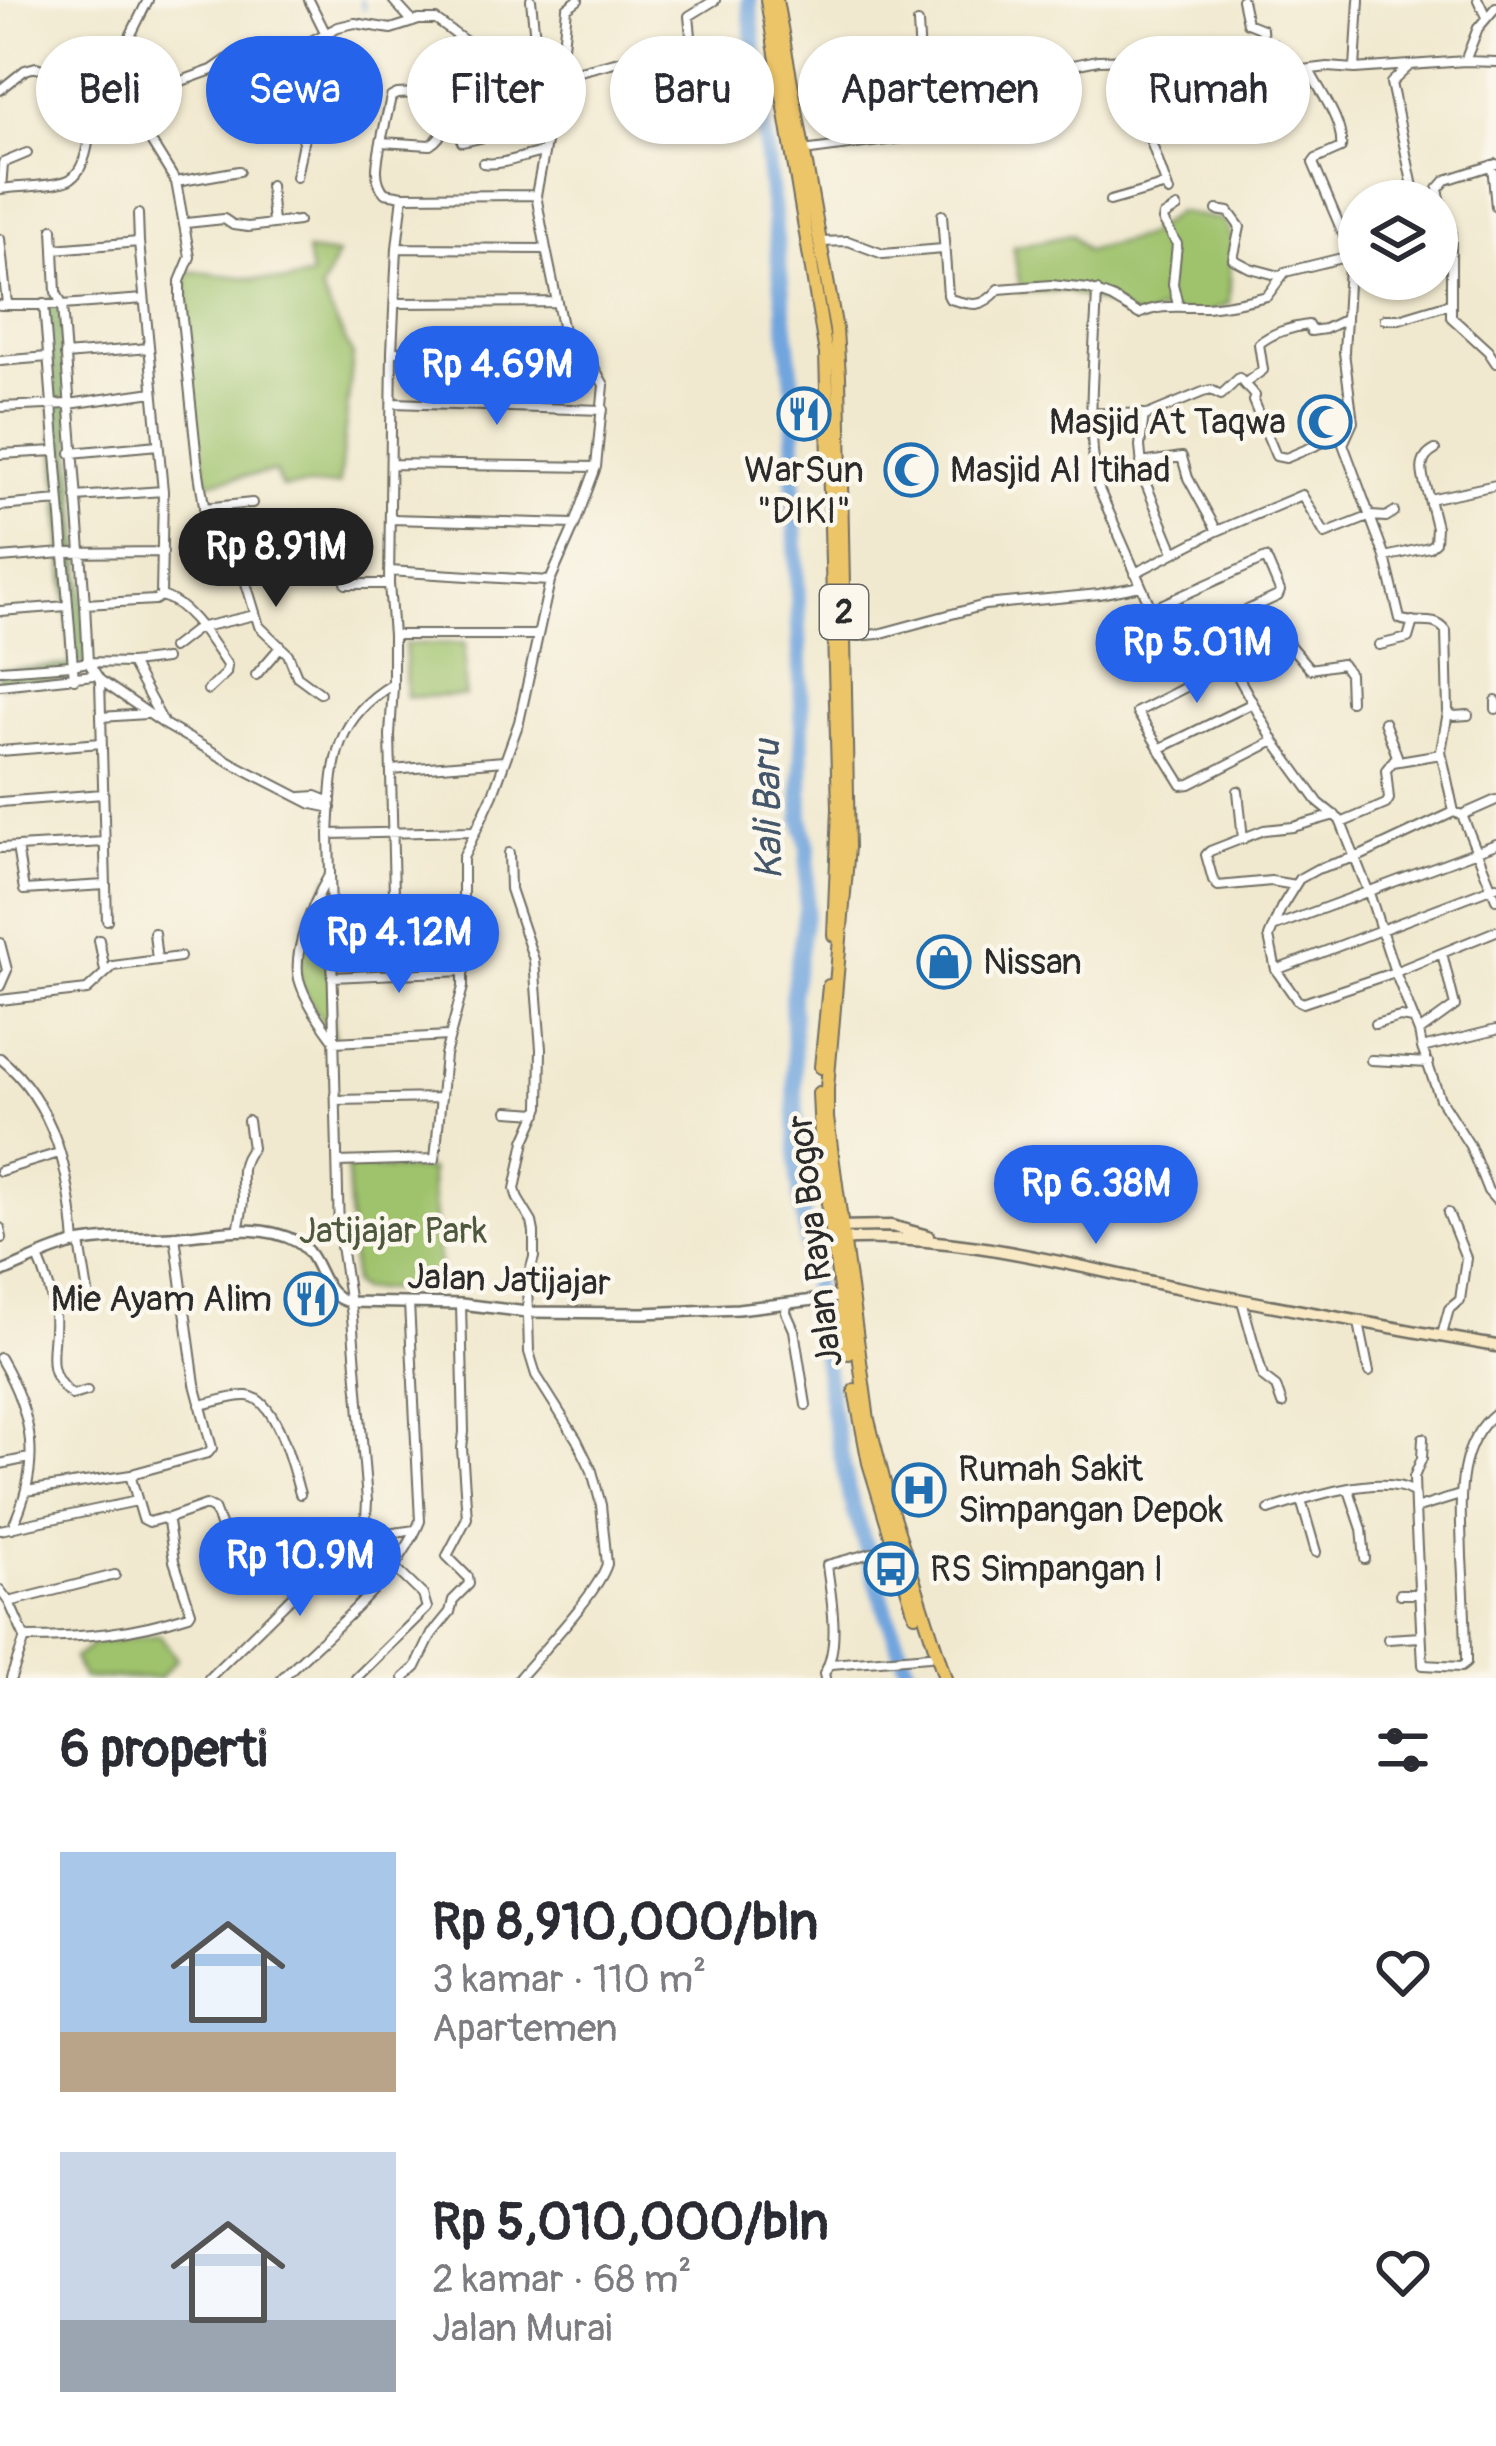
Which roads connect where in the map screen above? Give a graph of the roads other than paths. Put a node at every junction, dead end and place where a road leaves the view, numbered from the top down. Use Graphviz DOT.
graph roads {
  1 [pos="148,0"];
  2 [pos="309,0"];
  3 [pos="393,0"];
  4 [pos="531,0"];
  5 [pos="578,0"];
  6 [pos="715,0"];
  7 [pos="767,0"];
  8 [pos="776,0"];
  9 [pos="1242,0"];
  10 [pos="1359,0"];
  11 [pos="1478,0"];
  12 [pos="1496,7"];
  13 [pos="1486,16"];
  14 [pos="413,22"];
  15 [pos="918,23"];
  16 [pos="326,32"];
  17 [pos="130,36"];
  18 [pos="319,36"];
  19 [pos="458,36"];
  20 [pos="536,36"];
  21 [pos="564,36"];
  22 [pos="919,36"];
  23 [pos="1263,36"];
  24 [pos="1465,61"];
  25 [pos="1496,62"];
  26 [pos="36,67"];
  27 [pos="1408,67"];
  28 [pos="586,69"];
  29 [pos="1355,69"];
  30 [pos="1310,70"];
  31 [pos="1310,72"];
  32 [pos="0,80"];
  33 [pos="0,90"];
  34 [pos="381,142"];
  35 [pos="86,144"];
  36 [pos="153,144"];
  37 [pos="303,144"];
  38 [pos="381,144"];
  39 [pos="544,144"];
  40 [pos="860,144"];
  41 [pos="1151,144"];
  42 [pos="544,152"];
  43 [pos="803,152"];
  44 [pos="27,153"];
  45 [pos="483,163"];
  46 [pos="1494,164"];
  47 [pos="239,171"];
  48 [pos="296,177"];
  49 [pos="1412,180"];
  50 [pos="1446,180"];
  51 [pos="176,182"];
  52 [pos="270,184"];
  53 [pos="1,189"];
  54 [pos="536,195"];
  55 [pos="403,196"];
  56 [pos="1110,201"];
  57 [pos="1496,207"];
  58 [pos="1177,208"];
  59 [pos="1216,210"];
  60 [pos="138,214"];
  61 [pos="941,215"];
  62 [pos="298,221"];
  63 [pos="186,223"];
  64 [pos="273,224"];
  65 [pos="1338,226"];
  66 [pos="52,230"];
  67 [pos="0,239"];
  68 [pos="140,242"];
  69 [pos="820,243"];
  70 [pos="397,248"];
  71 [pos="54,249"];
  72 [pos="546,249"];
  73 [pos="943,249"];
  74 [pos="1338,259"];
  75 [pos="1280,276"];
  76 [pos="1097,291"];
  77 [pos="56,292"];
  78 [pos="144,299"];
  79 [pos="1347,300"];
  80 [pos="1449,300"];
  81 [pos="555,302"];
  82 [pos="395,303"];
  83 [pos="3,304"];
  84 [pos="44,304"];
  85 [pos="62,304"];
  86 [pos="1449,304"];
  87 [pos="1179,306"];
  88 [pos="1346,318"];
  89 [pos="1385,320"];
  90 [pos="149,349"];
  91 [pos="1492,349"];
  92 [pos="567,350"];
  93 [pos="392,352"];
  94 [pos="65,355"];
  95 [pos="48,358"];
  96 [pos="0,361"];
  97 [pos="1496,363"];
  98 [pos="1244,383"];
  99 [pos="153,392"];
  100 [pos="393,403"];
  101 [pos="50,404"];
  102 [pos="69,404"];
  103 [pos="0,407"];
  104 [pos="603,410"];
  105 [pos="1093,412"];
  106 [pos="1145,416"];
  107 [pos="1345,437"];
  108 [pos="158,445"];
  109 [pos="1435,449"];
  110 [pos="55,451"];
  111 [pos="71,453"];
  112 [pos="0,454"];
  113 [pos="1141,463"];
  114 [pos="392,464"];
  115 [pos="596,467"];
  116 [pos="836,472"];
  117 [pos="1496,485"];
  118 [pos="163,491"];
  119 [pos="76,497"];
  120 [pos="1429,499"];
  121 [pos="58,501"];
  122 [pos="252,503"];
  123 [pos="0,506"];
  124 [pos="204,508"];
  125 [pos="1394,512"];
  126 [pos="1371,516"];
  127 [pos="390,519"];
  128 [pos="575,524"];
  129 [pos="1217,531"];
  130 [pos="163,552"];
  131 [pos="1174,552"];
  132 [pos="63,553"];
  133 [pos="79,554"];
  134 [pos="1385,557"];
  135 [pos="0,558"];
  136 [pos="388,572"];
  137 [pos="1135,573"];
  138 [pos="550,581"];
  139 [pos="346,584"];
  140 [pos="388,584"];
  141 [pos="1141,586"];
  142 [pos="161,596"];
  143 [pos="85,604"];
  144 [pos="67,606"];
  145 [pos="1152,609"];
  146 [pos="0,611"];
  147 [pos="255,615"];
  148 [pos="1413,621"];
  149 [pos="198,628"];
  150 [pos="393,635"];
  151 [pos="538,635"];
  152 [pos="845,637"];
  153 [pos="1379,645"];
  154 [pos="280,646"];
  155 [pos="1168,647"];
  156 [pos="172,648"];
  157 [pos="165,659"];
  158 [pos="88,662"];
  159 [pos="131,663"];
  160 [pos="1232,664"];
  161 [pos="72,665"];
  162 [pos="0,670"];
  163 [pos="256,675"];
  164 [pos="97,677"];
  165 [pos="74,679"];
  166 [pos="393,684"];
  167 [pos="0,685"];
  168 [pos="1189,686"];
  169 [pos="208,690"];
  170 [pos="320,694"];
  171 [pos="1350,700"];
  172 [pos="1253,703"];
  173 [pos="1448,712"];
  174 [pos="148,713"];
  175 [pos="1468,715"];
  176 [pos="100,717"];
  177 [pos="1384,722"];
  178 [pos="164,724"];
  179 [pos="1274,740"];
  180 [pos="101,743"];
  181 [pos="1159,748"];
  182 [pos="0,751"];
  183 [pos="1441,754"];
  184 [pos="504,761"];
  185 [pos="1391,762"];
  186 [pos="391,770"];
  187 [pos="1238,791"];
  188 [pos="103,794"];
  189 [pos="1496,800"];
  190 [pos="0,802"];
  191 [pos="331,805"];
  192 [pos="1458,813"];
  193 [pos="1338,819"];
  194 [pos="473,831"];
  195 [pos="392,832"];
  196 [pos="329,833"];
  197 [pos="1243,839"];
  198 [pos="104,842"];
  199 [pos="1496,844"];
  200 [pos="0,848"];
  201 [pos="17,848"];
  202 [pos="1478,851"];
  203 [pos="508,854"];
  204 [pos="1355,857"];
  205 [pos="329,875"];
  206 [pos="105,885"];
  207 [pos="1295,885"];
  208 [pos="1494,887"];
  209 [pos="1370,893"];
  210 [pos="1496,898"];
  211 [pos="106,920"];
  212 [pos="1271,927"];
  213 [pos="1381,930"];
  214 [pos="1496,931"];
  215 [pos="154,933"];
  216 [pos="99,940"];
  217 [pos="0,943"];
  218 [pos="1442,953"];
  219 [pos="180,957"];
  220 [pos="157,960"];
  221 [pos="1276,970"];
  222 [pos="464,971"];
  223 [pos="1395,972"];
  224 [pos="105,973"];
  225 [pos="396,974"];
  226 [pos="332,977"];
  227 [pos="0,986"];
  228 [pos="0,1000"];
  229 [pos="1414,1019"];
  230 [pos="1375,1024"];
  231 [pos="1496,1030"];
  232 [pos="1419,1032"];
  233 [pos="448,1036"];
  234 [pos="334,1041"];
  235 [pos="1422,1048"];
  236 [pos="0,1058"];
  237 [pos="1371,1060"];
  238 [pos="1429,1063"];
  239 [pos="440,1098"];
  240 [pos="336,1100"];
  241 [pos="508,1111"];
  242 [pos="538,1113"];
  243 [pos="248,1121"];
  244 [pos="59,1154"];
  245 [pos="338,1162"];
  246 [pos="0,1172"];
  247 [pos="1496,1200"];
  248 [pos="1448,1213"];
  249 [pos="238,1231"];
  250 [pos="836,1234"];
  251 [pos="175,1236"];
  252 [pos="78,1243"];
  253 [pos="38,1257"];
  254 [pos="0,1273"];
  255 [pos="840,1297"];
  256 [pos="1242,1301"];
  257 [pos="349,1302"];
  258 [pos="409,1303"];
  259 [pos="461,1304"];
  260 [pos="787,1304"];
  261 [pos="90,1305"];
  262 [pos="527,1312"];
  263 [pos="1359,1321"];
  264 [pos="1442,1335"];
  265 [pos="1496,1346"];
  266 [pos="0,1358"];
  267 [pos="1369,1372"];
  268 [pos="87,1391"];
  269 [pos="1282,1404"];
  270 [pos="806,1405"];
  271 [pos="200,1406"];
  272 [pos="1496,1413"];
  273 [pos="1423,1438"];
  274 [pos="29,1459"];
  275 [pos="0,1465"];
  276 [pos="132,1474"];
  277 [pos="1349,1490"];
  278 [pos="26,1492"];
  279 [pos="1413,1492"];
  280 [pos="300,1494"];
  281 [pos="1460,1495"];
  282 [pos="1301,1500"];
  283 [pos="137,1501"];
  284 [pos="1415,1509"];
  285 [pos="1269,1510"];
  286 [pos="166,1519"];
  287 [pos="12,1528"];
  288 [pos="361,1529"];
  289 [pos="0,1530"];
  290 [pos="417,1530"];
  291 [pos="373,1536"];
  292 [pos="888,1549"];
  293 [pos="1316,1552"];
  294 [pos="1365,1559"];
  295 [pos="398,1563"];
  296 [pos="115,1575"];
  297 [pos="243,1584"];
  298 [pos="0,1590"];
  299 [pos="1400,1594"];
  300 [pos="1419,1594"];
  301 [pos="9,1602"];
  302 [pos="1421,1637"];
  303 [pos="25,1638"];
  304 [pos="1388,1639"];
  305 [pos="923,1656"];
  306 [pos="831,1664"];
  307 [pos="10,1678"];
  308 [pos="209,1678"];
  309 [pos="282,1678"];
  310 [pos="356,1678"];
  311 [pos="404,1678"];
  312 [pos="519,1678"];
  313 [pos="825,1678"];
  314 [pos="941,1678"];
  1 -- 17 [label="street"];
  2 -- 16 [label="street"];
  3 -- 14 [label="street"];
  4 -- 20 [label="street"];
  5 -- 21 [label="street"];
  6 -- 28 [label="street"];
  7 -- 116 [label="highway, Jalan Raya Bogor / 2"];
  8 -- 43 [label="highway, Jalan Raya Bogor / 2"];
  9 -- 23 [label="street"];
  10 -- 29 [label="street"];
  11 -- 13 [label="street"];
  12 -- 13 [label="street"];
  13 -- 24 [label="street"];
  14 -- 16 [label="street"];
  14 -- 19 [label="street"];
  15 -- 22 [label="street"];
  16 -- 18 [label="street"];
  24 -- 25 [label="street"];
  24 -- 27 [label="street"];
  26 -- 33 [label="street"];
  27 -- 29 [label="street"];
  27 -- 49 [label="street"];
  29 -- 30 [label="street"];
  31 -- 65 [label="street"];
  32 -- 33 [label="street"];
  34 -- 34 [label="street"];
  35 -- 53 [label="street"];
  36 -- 51 [label="street"];
  37 -- 48 [label="street"];
  38 -- 55 [label="street"];
  39 -- 42 [label="street"];
  40 -- 43 [label="street"];
  41 -- 56 [label="street"];
  42 -- 45 [label="street"];
  42 -- 54 [label="street"];
  43 -- 69 [label="highway, Jalan Raya Bogor / 2"];
  44 -- 53 [label="street"];
  46 -- 50 [label="street"];
  46 -- 57 [label="street"];
  47 -- 51 [label="street"];
  51 -- 63 [label="street"];
  52 -- 64 [label="street"];
  54 -- 55 [label="street"];
  54 -- 72 [label="street"];
  55 -- 70 [label="street"];
  58 -- 87 [label="street"];
  59 -- 75 [label="street"];
  60 -- 68 [label="street"];
  61 -- 73 [label="street"];
  62 -- 64 [label="street"];
  63 -- 64 [label="street"];
  63 -- 124 [label="street"];
  66 -- 71 [label="street"];
  67 -- 83 [label="street"];
  68 -- 71 [label="street"];
  68 -- 78 [label="street"];
  69 -- 73 [label="street"];
  69 -- 116 [label="highway, Jalan Raya Bogor / 2"];
  70 -- 72 [label="street"];
  70 -- 82 [label="street"];
  71 -- 77 [label="street"];
  72 -- 81 [label="street"];
  73 -- 76 [label="street"];
  74 -- 75 [label="street"];
  75 -- 87 [label="street"];
  76 -- 87 [label="street"];
  76 -- 105 [label="street"];
  77 -- 84 [label="street"];
  77 -- 85 [label="street"];
  78 -- 85 [label="street"];
  78 -- 90 [label="street"];
  79 -- 88 [label="street"];
  80 -- 86 [label="street"];
  81 -- 82 [label="street"];
  81 -- 92 [label="street"];
  82 -- 93 [label="street"];
  83 -- 84 [label="street"];
  84 -- 85 [label="street"];
  84 -- 95 [label="street"];
  85 -- 94 [label="street"];
  86 -- 89 [label="street"];
  86 -- 91 [label="street"];
  88 -- 98 [label="street"];
  88 -- 107 [label="street"];
  90 -- 94 [label="street"];
  90 -- 99 [label="street"];
  91 -- 97 [label="street"];
  92 -- 93 [label="street"];
  92 -- 104 [label="street"];
  93 -- 100 [label="street"];
  94 -- 102 [label="street"];
  95 -- 96 [label="street"];
  95 -- 101 [label="street"];
  98 -- 106 [label="street"];
  98 -- 107 [label="street"];
  99 -- 102 [label="street"];
  99 -- 108 [label="street"];
  100 -- 104 [label="street"];
  100 -- 114 [label="street"];
  101 -- 102 [label="street"];
  101 -- 103 [label="street"];
  101 -- 110 [label="street"];
  102 -- 111 [label="street"];
  104 -- 115 [label="street"];
  105 -- 106 [label="street"];
  105 -- 137 [label="street"];
  106 -- 113 [label="street"];
  107 -- 126 [label="street"];
  108 -- 111 [label="street"];
  108 -- 118 [label="street"];
  109 -- 120 [label="street"];
  110 -- 112 [label="street"];
  110 -- 121 [label="street"];
  111 -- 119 [label="street"];
  113 -- 129 [label="street"];
  113 -- 131 [label="street"];
  114 -- 115 [label="street"];
  114 -- 127 [label="street"];
  115 -- 128 [label="street"];
  116 -- 152 [label="highway, Jalan Raya Bogor / 2"];
  116 -- 250 [label="highway, Jalan Raya Bogor / 2"];
  117 -- 120 [label="street"];
  118 -- 119 [label="street"];
  118 -- 130 [label="street"];
  119 -- 133 [label="street"];
  120 -- 134 [label="street"];
  121 -- 123 [label="street"];
  121 -- 132 [label="street"];
  122 -- 124 [label="street"];
  124 -- 147 [label="street"];
  125 -- 126 [label="street"];
  126 -- 129 [label="street"];
  126 -- 134 [label="street"];
  127 -- 128 [label="street"];
  127 -- 136 [label="street"];
  128 -- 138 [label="street"];
  129 -- 131 [label="street"];
  130 -- 133 [label="street"];
  130 -- 142 [label="street"];
  131 -- 137 [label="street"];
  132 -- 133 [label="street"];
  132 -- 135 [label="street"];
  132 -- 144 [label="street"];
  133 -- 143 [label="street"];
  134 -- 148 [label="street"];
  136 -- 138 [label="street"];
  136 -- 140 [label="street"];
  137 -- 141 [label="street"];
  138 -- 151 [label="street"];
  139 -- 140 [label="street"];
  140 -- 150 [label="street"];
  141 -- 145 [label="street"];
  141 -- 152 [label="street"];
  142 -- 143 [label="street"];
  142 -- 149 [label="street"];
  143 -- 158 [label="street"];
  144 -- 146 [label="street"];
  144 -- 161 [label="street"];
  145 -- 155 [label="street"];
  145 -- 155 [label="street"];
  147 -- 149 [label="street"];
  147 -- 154 [label="street"];
  148 -- 153 [label="street"];
  148 -- 173 [label="street"];
  149 -- 156 [label="street"];
  149 -- 169 [label="street"];
  150 -- 151 [label="street"];
  150 -- 166 [label="street"];
  151 -- 184 [label="street"];
  152 -- 250 [label="highway, Jalan Raya Bogor / 2"];
  154 -- 163 [label="street"];
  154 -- 170 [label="street"];
  155 -- 168 [label="street"];
  157 -- 159 [label="street"];
  158 -- 159 [label="street"];
  158 -- 161 [label="street"];
  158 -- 164 [label="street"];
  159 -- 178 [label="street"];
  160 -- 168 [label="street"];
  160 -- 171 [label="street"];
  160 -- 172 [label="street"];
  161 -- 162 [label="street"];
  161 -- 165 [label="street"];
  164 -- 165 [label="street"];
  164 -- 174 [label="street"];
  164 -- 176 [label="street"];
  165 -- 167 [label="street"];
  166 -- 186 [label="street"];
  166 -- 191 [label="street"];
  168 -- 181 [label="street"];
  172 -- 179 [label="street"];
  172 -- 181 [label="street"];
  173 -- 175 [label="street"];
  173 -- 183 [label="street"];
  174 -- 176 [label="street"];
  174 -- 178 [label="street"];
  176 -- 180 [label="street"];
  177 -- 185 [label="street"];
  178 -- 191 [label="street"];
  179 -- 181 [label="street"];
  179 -- 193 [label="street"];
  180 -- 182 [label="street"];
  180 -- 188 [label="street"];
  183 -- 185 [label="street"];
  183 -- 192 [label="street"];
  184 -- 186 [label="street"];
  184 -- 194 [label="street"];
  185 -- 193 [label="street"];
  186 -- 195 [label="street"];
  187 -- 197 [label="street"];
  188 -- 190 [label="street"];
  188 -- 198 [label="street"];
  189 -- 192 [label="street"];
  191 -- 196 [label="street"];
  192 -- 202 [label="street"];
  192 -- 204 [label="street"];
  193 -- 197 [label="street"];
  193 -- 204 [label="street"];
  194 -- 195 [label="street"];
  194 -- 222 [label="street"];
  195 -- 196 [label="street"];
  195 -- 225 [label="street"];
  196 -- 205 [label="street"];
  197 -- 207 [label="street"];
  198 -- 201 [label="street"];
  198 -- 206 [label="street"];
  199 -- 202 [label="street"];
  200 -- 201 [label="street"];
  201 -- 206 [label="street"];
  202 -- 208 [label="street"];
  202 -- 209 [label="street"];
  203 -- 242 [label="street"];
  204 -- 207 [label="street"];
  204 -- 209 [label="street"];
  205 -- 226 [label="street"];
  205 -- 234 [label="street"];
  206 -- 211 [label="street"];
  207 -- 212 [label="street"];
  208 -- 210 [label="street"];
  208 -- 213 [label="street"];
  209 -- 212 [label="street"];
  209 -- 213 [label="street"];
  212 -- 221 [label="street"];
  213 -- 221 [label="street"];
  213 -- 223 [label="street"];
  214 -- 218 [label="street"];
  215 -- 220 [label="street"];
  216 -- 224 [label="street"];
  217 -- 227 [label="street"];
  218 -- 223 [label="street"];
  218 -- 232 [label="street"];
  219 -- 220 [label="street"];
  220 -- 224 [label="street"];
  221 -- 223 [label="street"];
  222 -- 225 [label="street"];
  222 -- 233 [label="street"];
  223 -- 229 [label="street"];
  224 -- 228 [label="street"];
  225 -- 226 [label="street"];
  226 -- 234 [label="street"];
  229 -- 230 [label="street"];
  229 -- 232 [label="street"];
  231 -- 235 [label="street"];
  232 -- 235 [label="street"];
  233 -- 234 [label="street"];
  233 -- 239 [label="street"];
  234 -- 240 [label="street"];
  235 -- 238 [label="street"];
  236 -- 244 [label="street"];
  237 -- 238 [label="street"];
  238 -- 247 [label="street"];
  239 -- 240 [label="street"];
  239 -- 245 [label="street"];
  240 -- 245 [label="street"];
  241 -- 242 [label="street"];
  242 -- 262 [label="street"];
  243 -- 249 [label="street"];
  244 -- 246 [label="street"];
  244 -- 252 [label="street"];
  245 -- 257 [label="street"];
  248 -- 264 [label="street"];
  249 -- 251 [label="street"];
  249 -- 257 [label="street"];
  250 -- 255 [label="highway, Jalan Raya Bogor / 2"];
  250 -- 256 [label="main road"];
  251 -- 252 [label="street"];
  251 -- 271 [label="street"];
  252 -- 253 [label="street"];
  252 -- 261 [label="street"];
  253 -- 254 [label="street"];
  253 -- 268 [label="street"];
  255 -- 260 [label="street, Jalan Jatijajar"];
  255 -- 292 [label="highway, Jalan Raya Bogor / 2"];
  255 -- 314 [label="highway, Jalan Raya Bogor / 2"];
  256 -- 263 [label="main road"];
  256 -- 269 [label="street"];
  257 -- 258 [label="street, Jalan Jatijajar"];
  257 -- 288 [label="street"];
  258 -- 259 [label="street, Jalan Jatijajar"];
  258 -- 290 [label="street"];
  259 -- 262 [label="street, Jalan Jatijajar"];
  259 -- 311 [label="street"];
  260 -- 262 [label="street, Jalan Jatijajar"];
  260 -- 270 [label="street"];
  262 -- 312 [label="street"];
  263 -- 264 [label="main road"];
  263 -- 267 [label="street"];
  264 -- 265 [label="main road"];
  266 -- 274 [label="street"];
  271 -- 276 [label="street"];
  271 -- 280 [label="street"];
  272 -- 281 [label="street"];
  273 -- 279 [label="street"];
  274 -- 275 [label="street"];
  274 -- 278 [label="street"];
  276 -- 278 [label="street"];
  276 -- 283 [label="street"];
  277 -- 279 [label="street"];
  277 -- 282 [label="street"];
  277 -- 294 [label="street"];
  278 -- 287 [label="street"];
  279 -- 284 [label="street"];
  281 -- 284 [label="street"];
  281 -- 302 [label="street"];
  282 -- 285 [label="street"];
  282 -- 293 [label="street"];
  283 -- 286 [label="street"];
  283 -- 287 [label="street"];
  284 -- 300 [label="street"];
  286 -- 297 [label="street"];
  286 -- 303 [label="street"];
  287 -- 289 [label="street"];
  288 -- 291 [label="street"];
  288 -- 308 [label="street"];
  290 -- 291 [label="street"];
  290 -- 295 [label="street"];
  291 -- 295 [label="street"];
  292 -- 305 [label="highway, Jalan Raya Bogor / 2"];
  292 -- 306 [label="street"];
  295 -- 309 [label="street"];
  295 -- 310 [label="street"];
  296 -- 301 [label="street"];
  298 -- 301 [label="street"];
  299 -- 300 [label="street"];
  300 -- 302 [label="street"];
  301 -- 303 [label="street"];
  302 -- 304 [label="street"];
  303 -- 307 [label="street"];
  305 -- 306 [label="street"];
  305 -- 314 [label="highway, Jalan Raya Bogor / 2"];
  306 -- 313 [label="street"];
}
